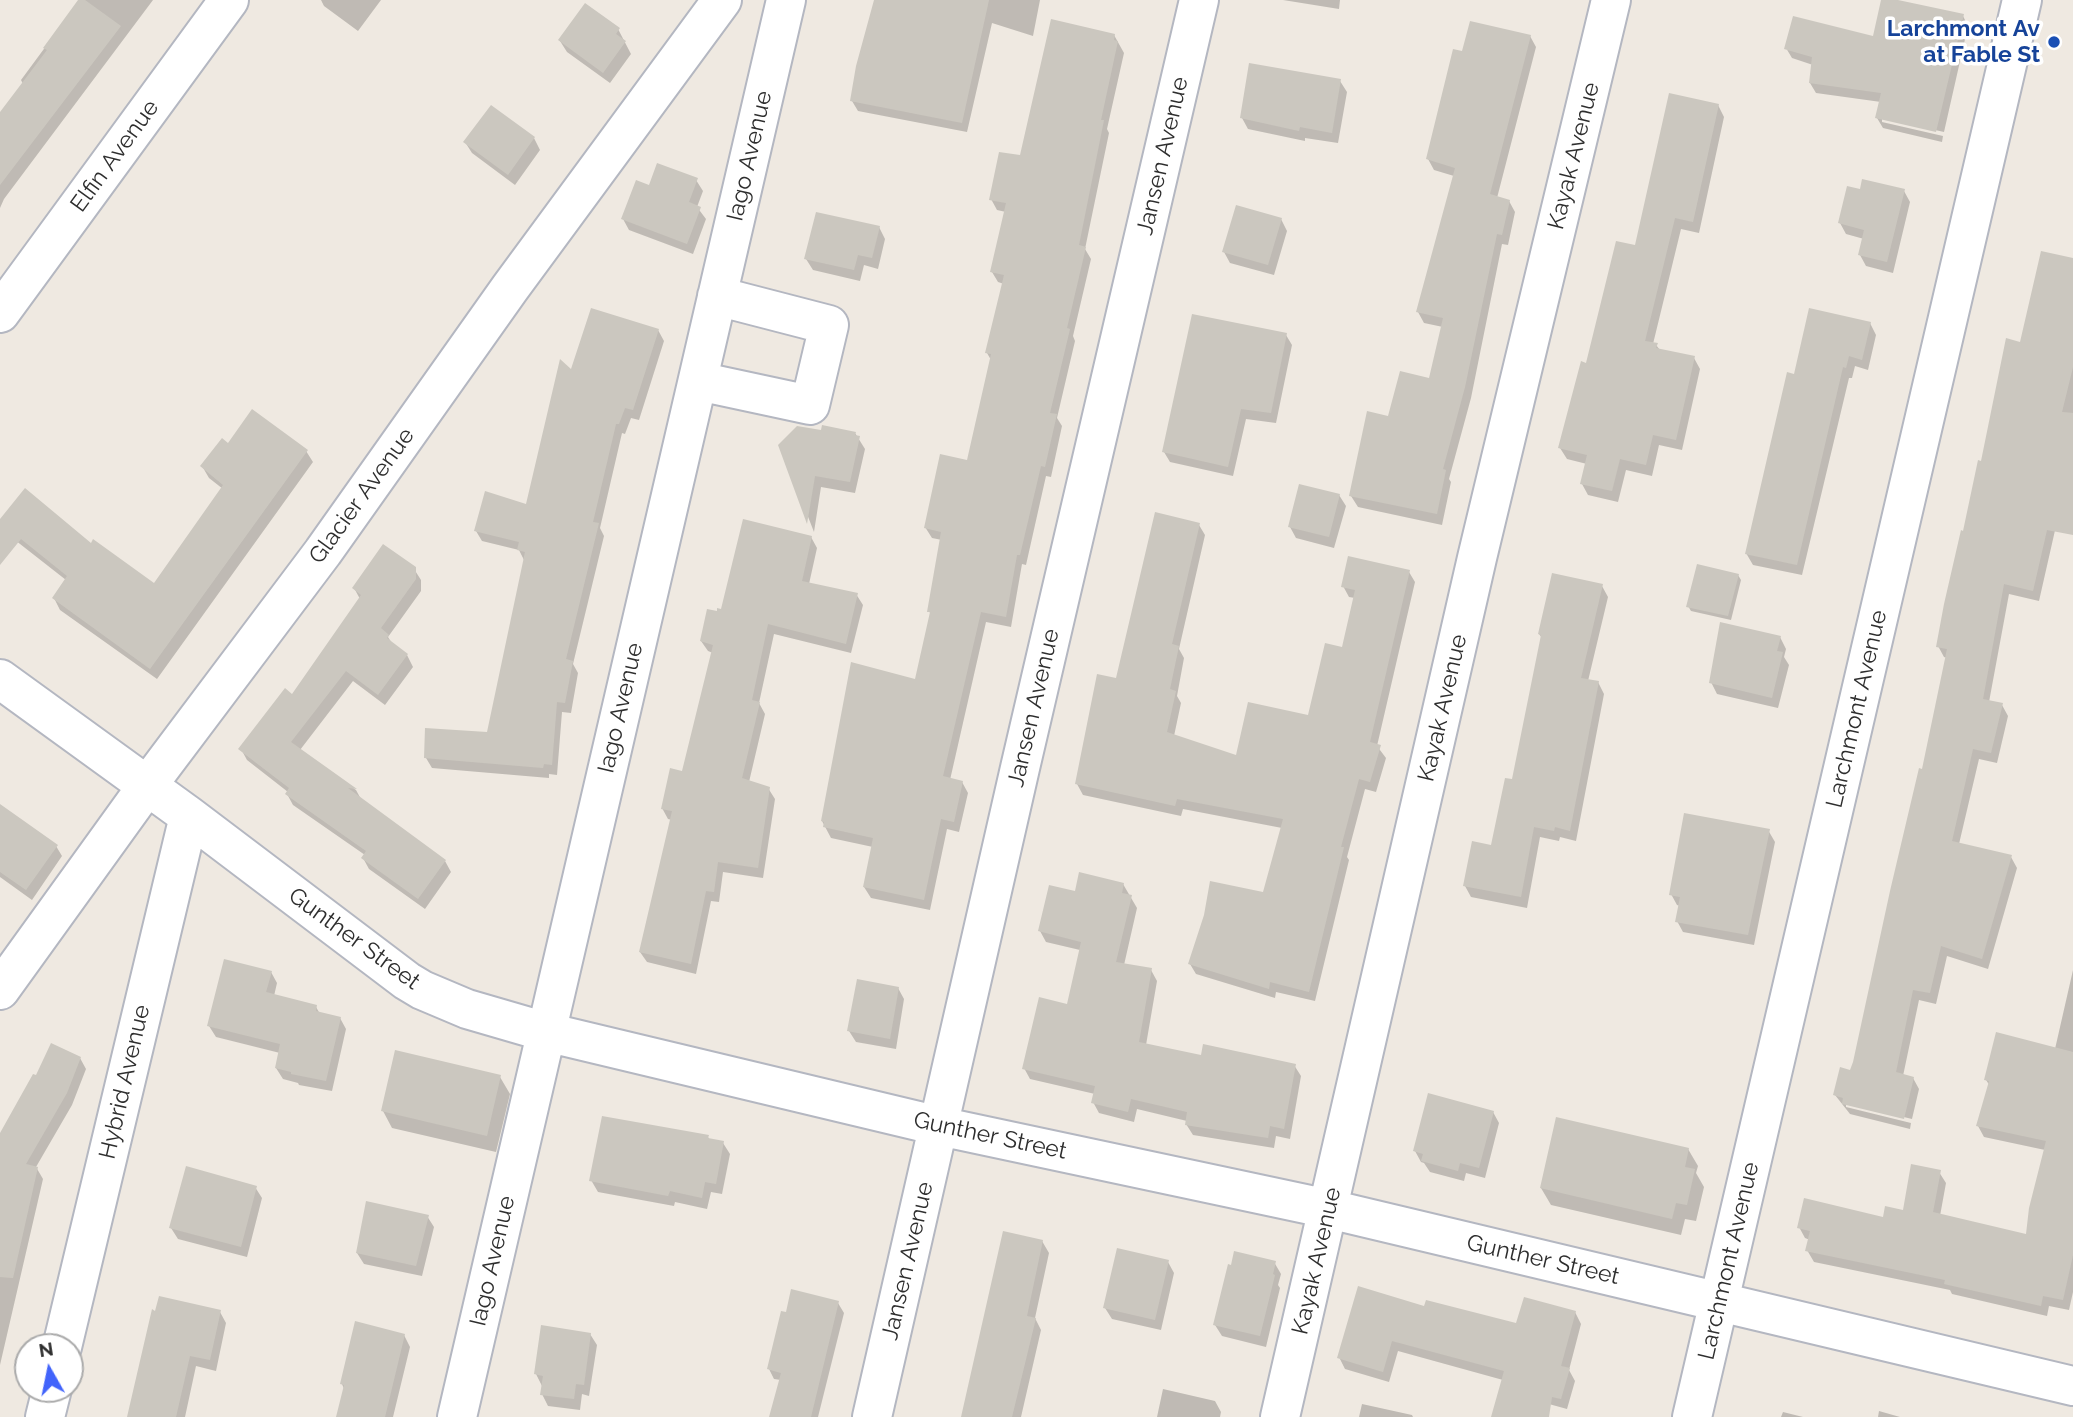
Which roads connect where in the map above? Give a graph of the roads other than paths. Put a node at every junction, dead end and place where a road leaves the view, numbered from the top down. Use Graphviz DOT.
graph roads {
  1 [pos="229,0"];
  2 [pos="722,0"];
  3 [pos="786,0"];
  4 [pos="1199,0"];
  5 [pos="1611,0"];
  6 [pos="2022,0"];
  7 [pos="717,296"];
  8 [pos="0,313"];
  9 [pos="698,380"];
  10 [pos="0,679"];
  11 [pos="146,786"];
  12 [pos="189,816"];
  13 [pos="0,990"];
  14 [pos="546,1032"];
  15 [pos="939,1126"];
  16 [pos="1329,1209"];
  17 [pos="1719,1302"];
  18 [pos="65,1333"];
  19 [pos="2073,1386"];
  20 [pos="457,1417"];
  21 [pos="872,1417"];
  22 [pos="1280,1417"];
  23 [pos="1692,1417"];
  1 -- 8 [label="street, Elfin Avenue"];
  2 -- 11 [label="street, Glacier Avenue"];
  3 -- 7 [label="street, Iago Avenue"];
  4 -- 15 [label="street, Jansen Avenue"];
  5 -- 16 [label="street, Kayak Avenue"];
  6 -- 17 [label="street, Larchmont Avenue"];
  7 -- 9 [label="street, Iago Avenue"];
  7 -- 9 [label="street"];
  9 -- 14 [label="street, Iago Avenue"];
  10 -- 11 [label="street, Gunther Street"];
  11 -- 12 [label="street, Gunther Street"];
  11 -- 13 [label="street, Glacier Avenue"];
  12 -- 14 [label="street, Gunther Street"];
  12 -- 18 [label="street, Hybrid Avenue"];
  14 -- 15 [label="street, Gunther Street"];
  14 -- 20 [label="street, Iago Avenue"];
  15 -- 16 [label="street, Gunther Street"];
  15 -- 21 [label="street, Jansen Avenue"];
  16 -- 17 [label="street, Gunther Street"];
  16 -- 22 [label="street, Kayak Avenue"];
  17 -- 19 [label="street, Gunther Street"];
  17 -- 23 [label="street, Larchmont Avenue"];
}
